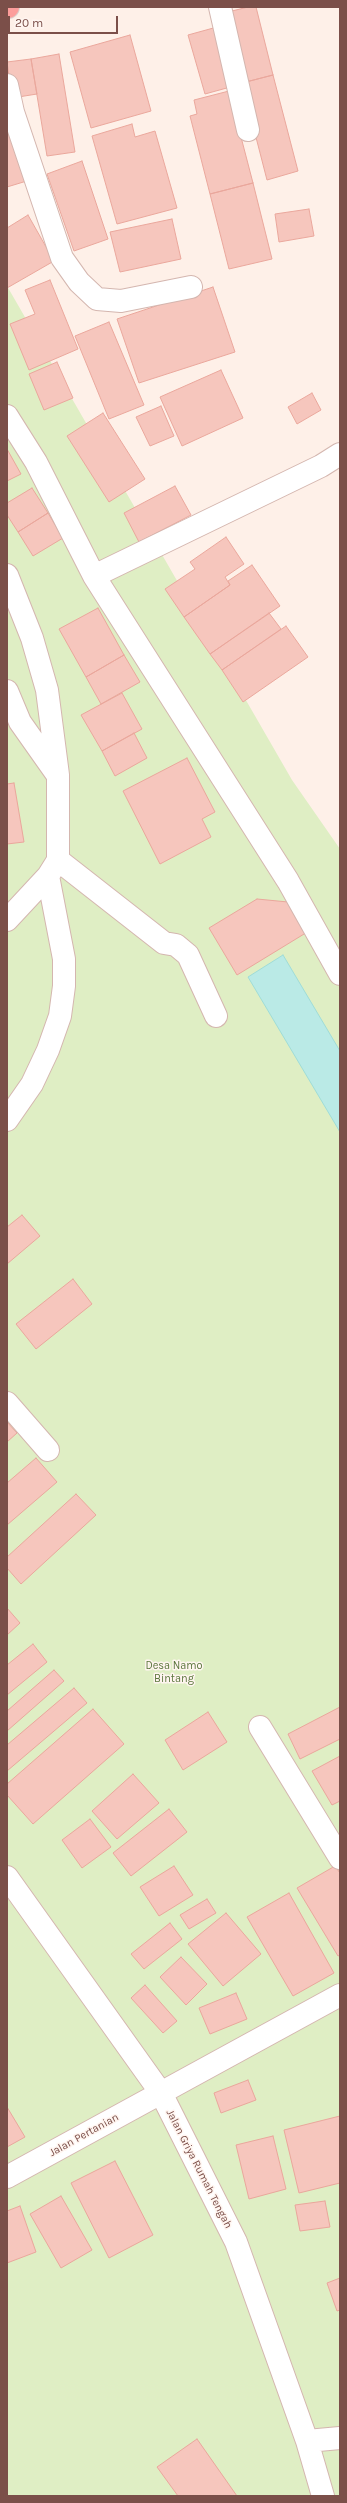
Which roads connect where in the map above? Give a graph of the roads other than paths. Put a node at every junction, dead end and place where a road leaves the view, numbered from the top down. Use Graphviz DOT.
graph roads {
  1 [pos="220,7"];
  2 [pos="7,86"];
  3 [pos="248,130"];
  4 [pos="191,287"];
  5 [pos="7,416"];
  6 [pos="340,454"];
  7 [pos="7,575"];
  8 [pos="94,576"];
  9 [pos="7,691"];
  10 [pos="58,775"];
  11 [pos="53,868"];
  12 [pos="7,920"];
  13 [pos="340,974"];
  14 [pos="216,1016"];
  15 [pos="7,1120"];
  16 [pos="7,1403"];
  17 [pos="48,1450"];
  18 [pos="260,1727"];
  19 [pos="340,1858"];
  20 [pos="7,1877"];
  21 [pos="340,1995"];
  22 [pos="161,2093"];
  23 [pos="7,2177"];
  24 [pos="340,2438"];
  25 [pos="307,2441"];
  26 [pos="323,2496"];
  1 -- 3 [label="street"];
  2 -- 4 [label="street"];
  5 -- 8 [label="street"];
  6 -- 8 [label="street"];
  7 -- 10 [label="street"];
  8 -- 13 [label="street"];
  9 -- 10 [label="street"];
  10 -- 11 [label="street"];
  11 -- 12 [label="street"];
  11 -- 14 [label="street"];
  11 -- 15 [label="street"];
  16 -- 17 [label="street"];
  18 -- 19 [label="street"];
  20 -- 22 [label="street, Jalan Griya Rumah Tengah"];
  21 -- 22 [label="street, Jalan Pertanian"];
  22 -- 23 [label="street, Jalan Pertanian"];
  22 -- 25 [label="street, Jalan Griya Rumah Tengah"];
  24 -- 25 [label="street"];
  25 -- 26 [label="street, Jalan Griya Rumah Tengah"];
}
